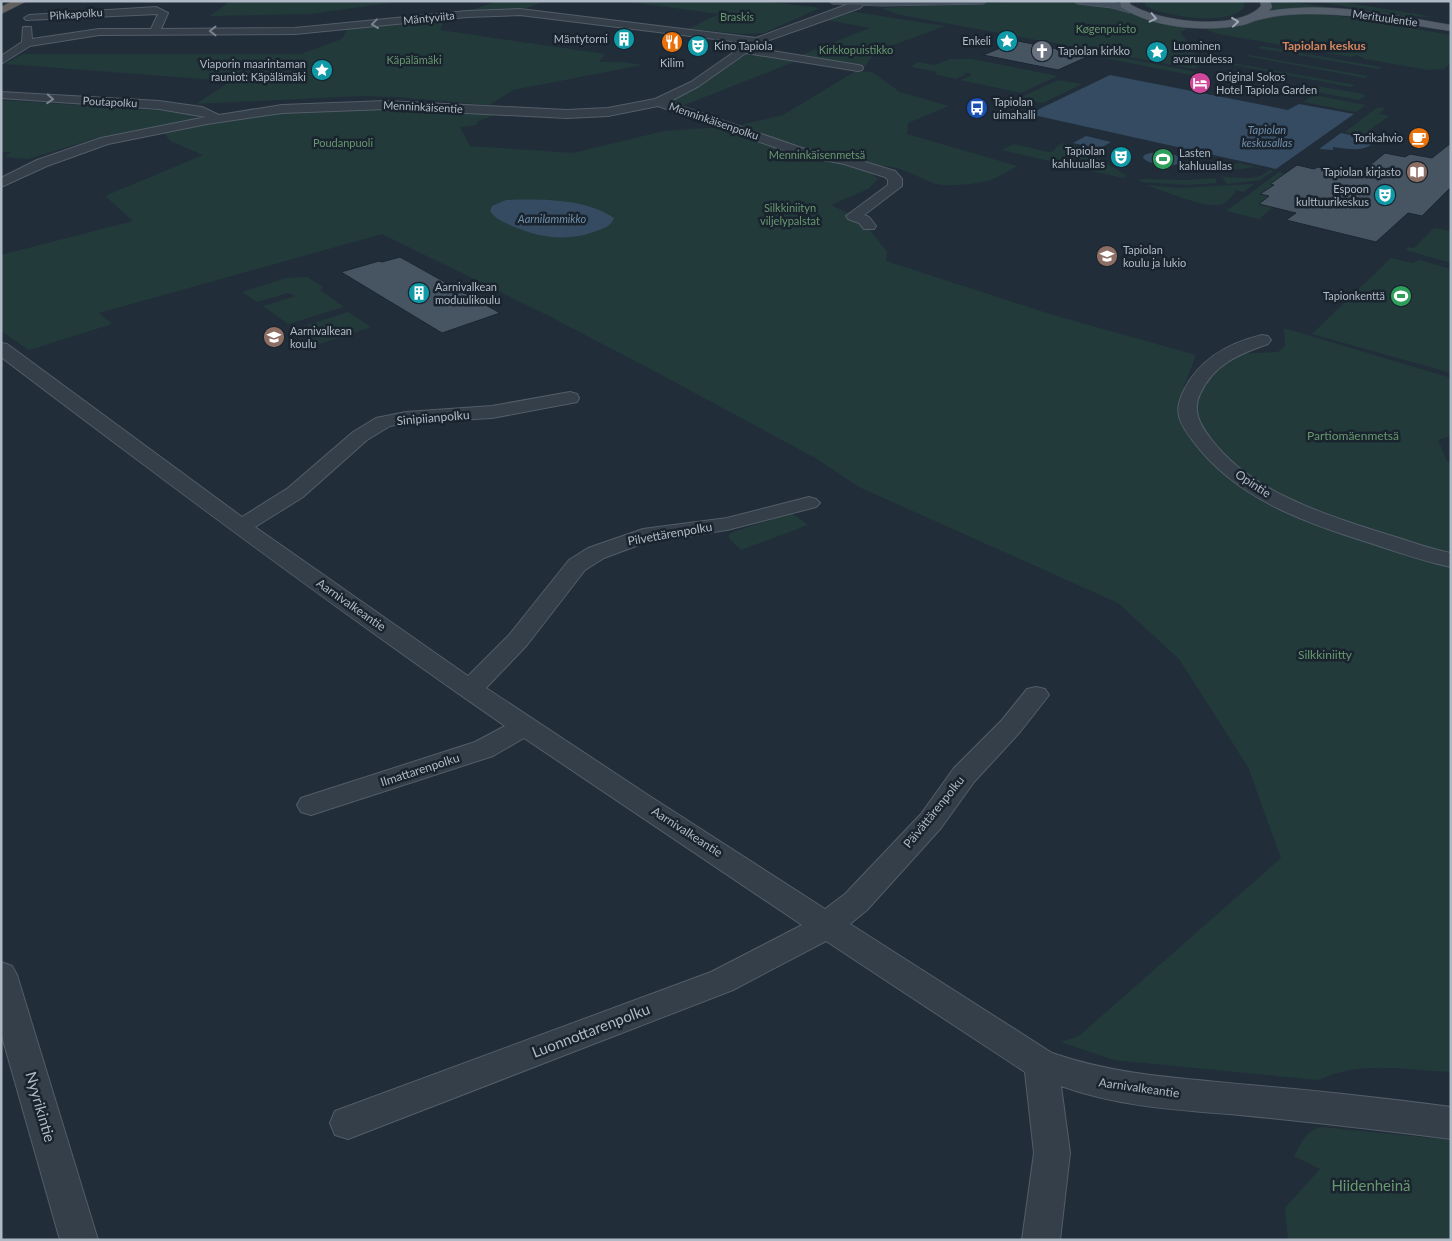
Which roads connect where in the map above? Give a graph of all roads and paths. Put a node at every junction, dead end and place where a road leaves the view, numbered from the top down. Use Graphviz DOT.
graph roads {
  1 [pos="22,1"];
  2 [pos="833,1"];
  3 [pos="983,1"];
  4 [pos="1078,1"];
  5 [pos="1264,1"];
  6 [pos="1292,1"];
  7 [pos="1305,1"];
  8 [pos="844,2"];
  9 [pos="863,2"];
  10 [pos="543,4"];
  11 [pos="39,5"];
  12 [pos="1128,6"];
  13 [pos="1336,8"];
  14 [pos="1,11"];
  15 [pos="531,12"];
  16 [pos="832,14"];
  17 [pos="1260,16"];
  18 [pos="29,18"];
  19 [pos="1451,27"];
  20 [pos="155,30"];
  21 [pos="27,41"];
  22 [pos="757,41"];
  23 [pos="746,50"];
  24 [pos="1,61"];
  25 [pos="858,68"];
  26 [pos="1,95"];
  27 [pos="659,102"];
  28 [pos="217,118"];
  29 [pos="1,183"];
  30 [pos="870,226"];
  31 [pos="1262,340"];
  32 [pos="1,348"];
  33 [pos="570,398"];
  34 [pos="809,503"];
  35 [pos="239,527"];
  36 [pos="1451,560"];
  37 [pos="471,689"];
  38 [pos="1036,695"];
  39 [pos="525,726"];
  40 [pos="311,805"];
  41 [pos="827,924"];
  42 [pos="1,975"];
  43 [pos="1041,1064"];
  44 [pos="1451,1123"];
  45 [pos="348,1124"];
  46 [pos="79,1240"];
  47 [pos="1041,1240"];
  1 -- 14 [label="highway"];
  2 -- 8 [label="main road"];
  3 -- 9 [label="main road"];
  4 -- 12 [label="main road"];
  5 -- 17 [label="main road"];
  6 -- 13 [label="main road, Merituulentie"];
  7 -- 13 [label="main road"];
  8 -- 9 [label="main road"];
  8 -- 16 [label="street, Menninkäisentie"];
  9 -- 16 [label="street, Menninkäisentie"];
  10 -- 15 [label="street"];
  11 -- 18 [label="street"];
  12 -- 17 [label="main road, Merituulentie, one-way"];
  13 -- 19 [label="main road, Merituulentie"];
  15 -- 20 [label="street, Mäntyviita, one-way"];
  15 -- 22 [label="street, Mäntyviita"];
  16 -- 22 [label="street, Menninkäisentie"];
  17 -- 19 [label="main road, Merituulentie"];
  18 -- 20 [label="street, Pihkapolku"];
  18 -- 21 [label="street"];
  20 -- 21 [label="street, Mäntyviita"];
  21 -- 24 [label="street"];
  22 -- 23 [label="street, Menninkäisentie"];
  23 -- 25 [label="street"];
  23 -- 27 [label="street, Menninkäisentie"];
  26 -- 28 [label="street, Poutapolku, one-way"];
  27 -- 28 [label="street, Menninkäisentie"];
  27 -- 30 [label="street, Menninkäisenpolku"];
  28 -- 29 [label="street, Menninkäisentie"];
  31 -- 36 [label="street, Opintie"];
  32 -- 35 [label="street, Aarnivalkeantie"];
  33 -- 35 [label="street, Sinipiianpolku"];
  34 -- 37 [label="street, Pilvettärenpolku"];
  35 -- 37 [label="street, Aarnivalkeantie"];
  37 -- 39 [label="street, Aarnivalkeantie"];
  38 -- 41 [label="street, Päivättärenpolku"];
  39 -- 40 [label="street, Ilmattarenpolku"];
  39 -- 41 [label="street, Aarnivalkeantie"];
  41 -- 43 [label="street, Aarnivalkeantie"];
  41 -- 45 [label="street, Luonnottarenpolku"];
  42 -- 46 [label="street, Nyyrikintie"];
  43 -- 44 [label="street, Aarnivalkeantie"];
  43 -- 47 [label="street"];
}
